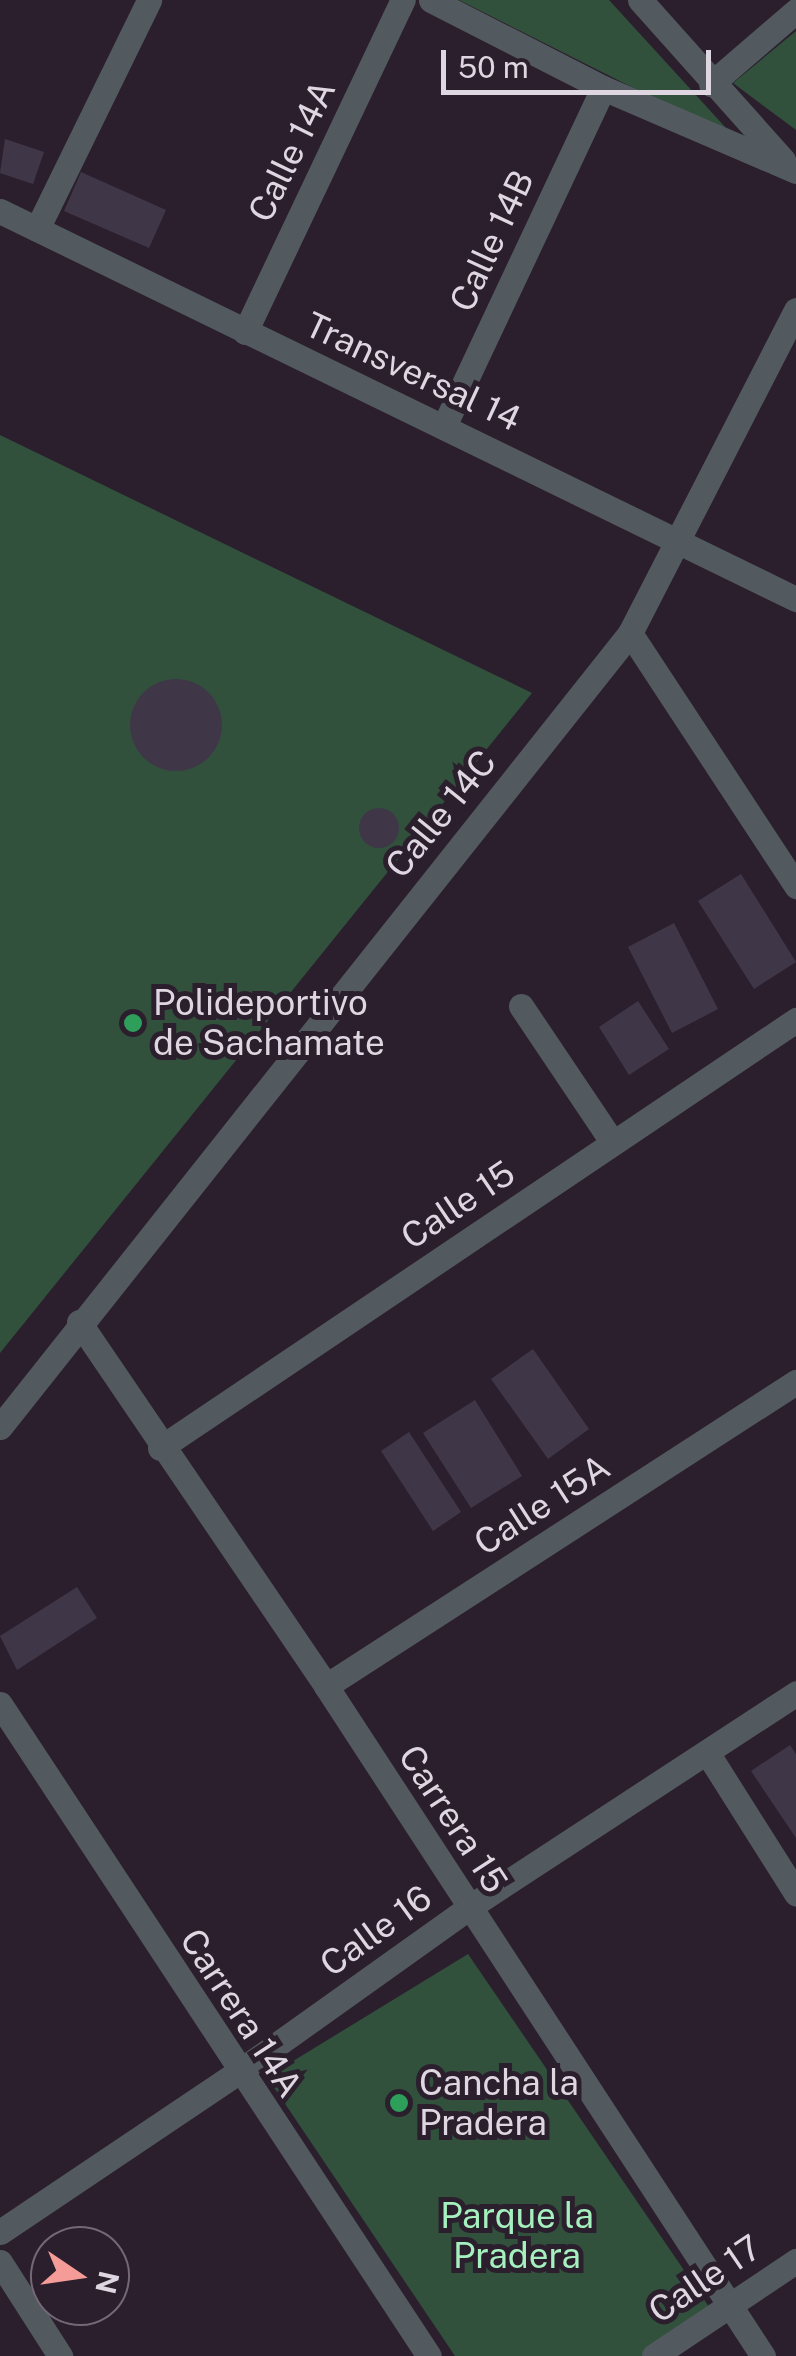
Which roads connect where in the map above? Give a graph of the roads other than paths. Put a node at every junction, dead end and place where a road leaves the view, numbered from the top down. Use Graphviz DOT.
graph roads {
  1 [pos="149,0"];
  2 [pos="403,0"];
  3 [pos="431,0"];
  4 [pos="640,0"];
  5 [pos="796,10"];
  6 [pos="712,84"];
  7 [pos="603,88"];
  8 [pos="794,171"];
  9 [pos="0,211"];
  10 [pos="37,230"];
  11 [pos="796,310"];
  12 [pos="244,332"];
  13 [pos="445,424"];
  14 [pos="676,537"];
  15 [pos="796,599"];
  16 [pos="630,633"];
  17 [pos="796,886"];
  18 [pos="521,1006"];
  19 [pos="796,1020"];
  20 [pos="613,1143"];
  21 [pos="79,1322"];
  22 [pos="796,1382"];
  23 [pos="0,1427"];
  24 [pos="160,1448"];
  25 [pos="326,1686"];
  26 [pos="796,1692"];
  27 [pos="0,1704"];
  28 [pos="708,1754"];
  29 [pos="796,1892"];
  30 [pos="468,1908"];
  31 [pos="238,2074"];
  32 [pos="0,2232"];
  33 [pos="796,2261"];
  34 [pos="0,2262"];
  35 [pos="728,2303"];
  36 [pos="60,2356"];
  37 [pos="429,2356"];
  38 [pos="654,2356"];
  39 [pos="763,2356"];
  1 -- 10 [label="street"];
  2 -- 12 [label="street, Calle 14A"];
  3 -- 7 [label="street"];
  4 -- 6 [label="street"];
  5 -- 6 [label="street"];
  6 -- 8 [label="street"];
  7 -- 8 [label="street"];
  7 -- 13 [label="street, Calle 14B"];
  9 -- 10 [label="street, Transversal 14"];
  10 -- 12 [label="street, Transversal 14"];
  11 -- 14 [label="street, Calle 14C"];
  12 -- 13 [label="street, Transversal 14"];
  13 -- 14 [label="street, Transversal 14"];
  14 -- 15 [label="street, Transversal 14"];
  14 -- 16 [label="street, Calle 14C"];
  16 -- 17 [label="street"];
  16 -- 21 [label="street, Calle 14C"];
  18 -- 20 [label="street"];
  19 -- 20 [label="street, Calle 15"];
  20 -- 24 [label="street, Calle 15"];
  21 -- 23 [label="street"];
  21 -- 24 [label="street, Carrera 15"];
  22 -- 25 [label="street, Calle 15A"];
  24 -- 25 [label="street, Carrera 15"];
  25 -- 30 [label="street, Carrera 15"];
  26 -- 28 [label="street, Calle 16"];
  27 -- 31 [label="street, Carrera 14A"];
  28 -- 29 [label="street"];
  28 -- 30 [label="street, Calle 16"];
  30 -- 31 [label="street, Calle 16"];
  30 -- 35 [label="street, Carrera 15"];
  31 -- 32 [label="street, Calle 16"];
  31 -- 37 [label="street, Carrera 14A"];
  33 -- 35 [label="street, Calle 17"];
  34 -- 36 [label="street"];
  35 -- 38 [label="street, Calle 17"];
  35 -- 39 [label="street, Carrera 15"];
}
